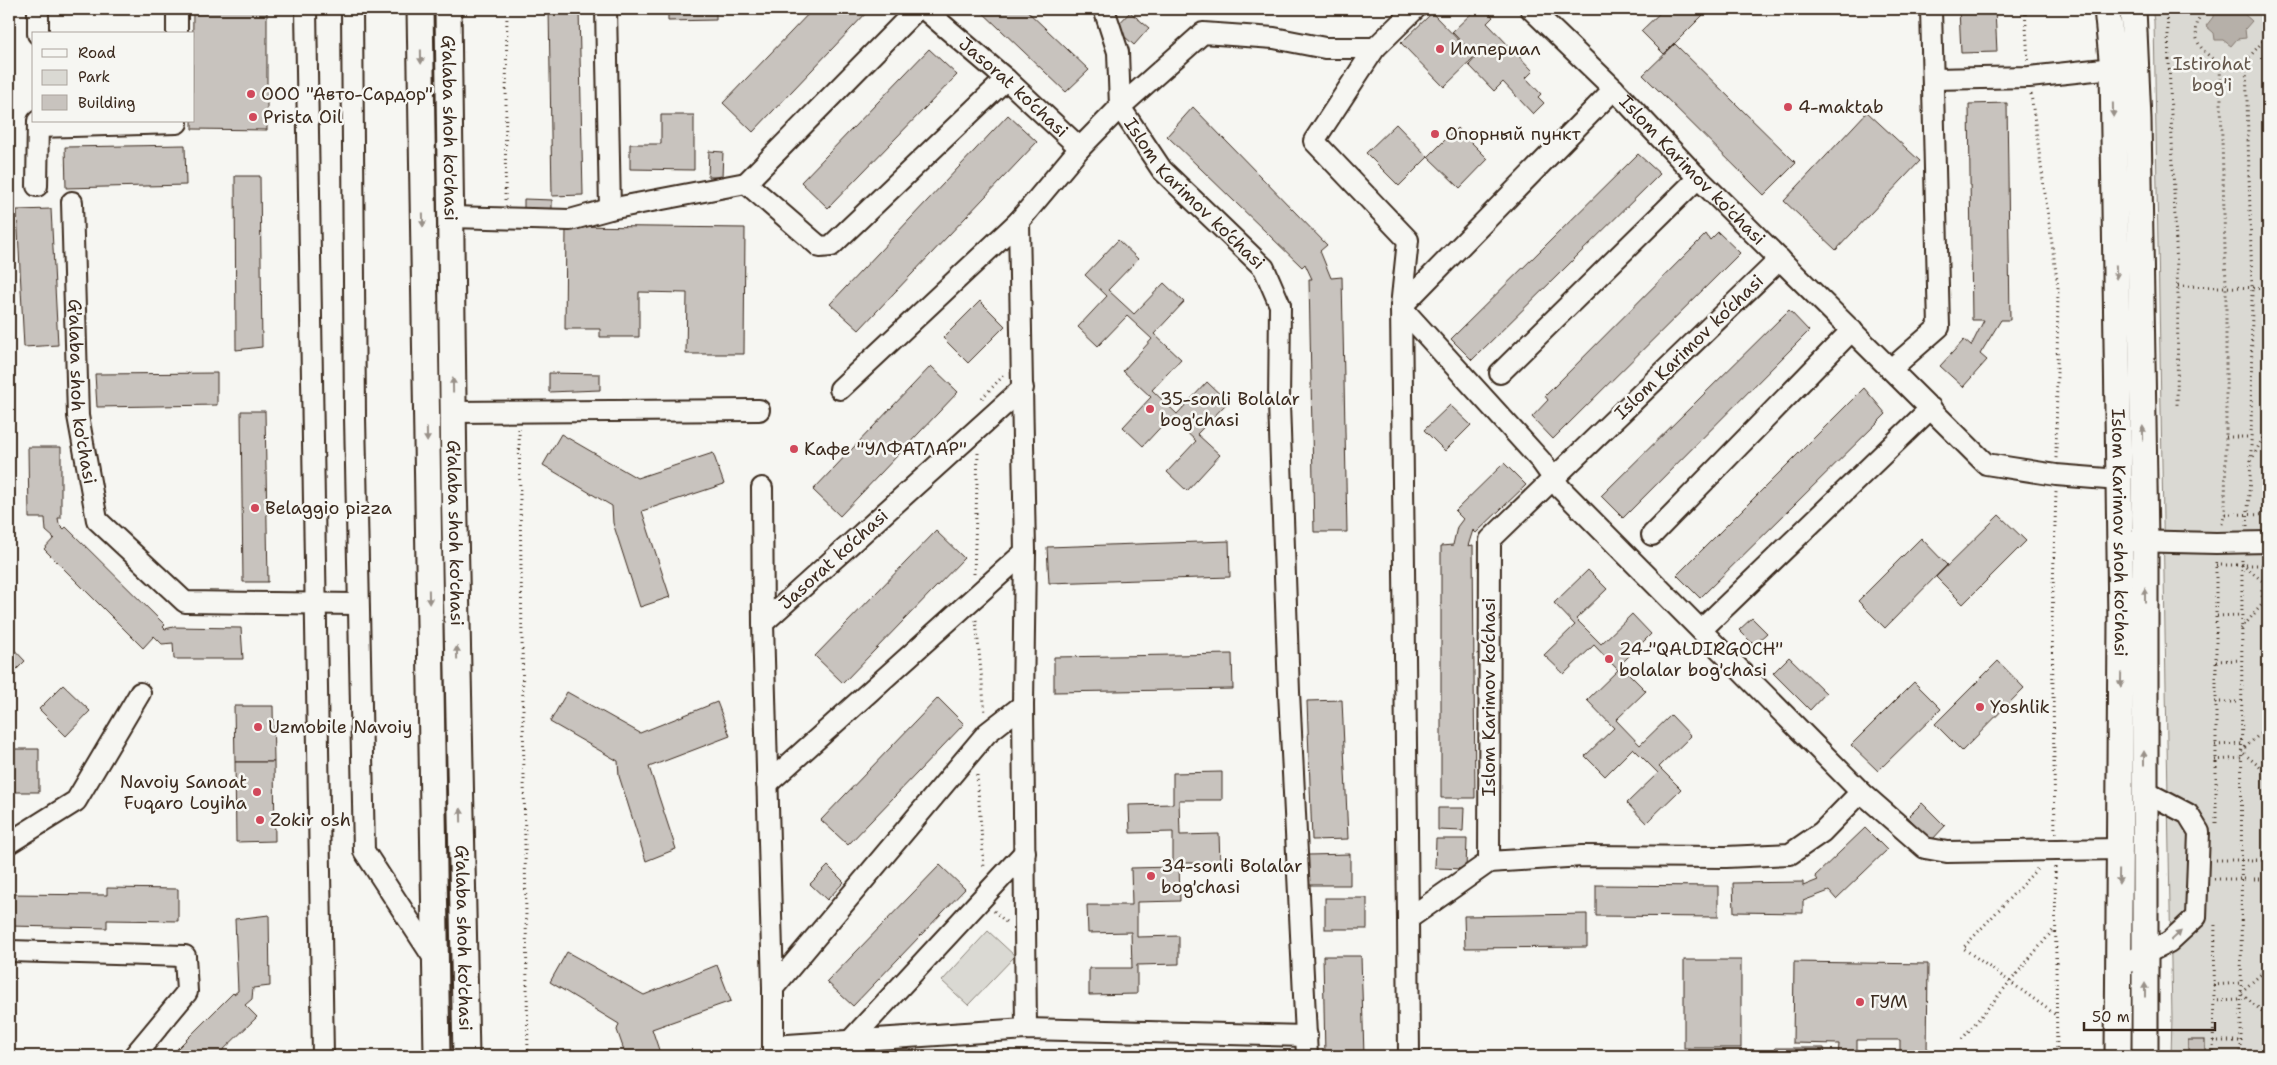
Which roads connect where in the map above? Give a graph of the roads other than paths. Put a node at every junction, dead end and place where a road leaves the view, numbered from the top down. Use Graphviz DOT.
graph roads {
  1 [pos="38,9"];
  2 [pos="177,9"];
  3 [pos="306,9"];
  4 [pos="352,9"];
  5 [pos="420,9"];
  6 [pos="448,9"];
  7 [pos="606,9"];
  8 [pos="917,9"];
  9 [pos="924,9"];
  10 [pos="1104,9"];
  11 [pos="1415,9"];
  12 [pos="1531,9"];
  13 [pos="1931,9"];
  14 [pos="2107,9"];
  15 [pos="2133,9"];
  16 [pos="38,32"];
  17 [pos="177,32"];
  18 [pos="1375,48"];
  19 [pos="2113,68"];
  20 [pos="1006,79"];
  21 [pos="1934,79"];
  22 [pos="1614,89"];
  23 [pos="1120,107"];
  24 [pos="177,122"];
  25 [pos="38,124"];
  26 [pos="1080,148"];
  27 [pos="1698,178"];
  28 [pos="746,183"];
  29 [pos="38,186"];
  30 [pos="72,202"];
  31 [pos="610,209"];
  32 [pos="451,217"];
  33 [pos="1019,222"];
  34 [pos="1780,258"];
  35 [pos="1401,307"];
  36 [pos="1852,330"];
  37 [pos="1891,370"];
  38 [pos="1500,373"];
  39 [pos="1023,388"];
  40 [pos="840,389"];
  41 [pos="1930,408"];
  42 [pos="759,410"];
  43 [pos="453,412"];
  44 [pos="1554,479"];
  45 [pos="2119,480"];
  46 [pos="762,488"];
  47 [pos="1652,535"];
  48 [pos="2120,541"];
  49 [pos="2145,542"];
  50 [pos="2268,542"];
  51 [pos="1025,552"];
  52 [pos="315,603"];
  53 [pos="358,604"];
  54 [pos="763,623"];
  55 [pos="1701,630"];
  56 [pos="140,693"];
  57 [pos="1023,705"];
  58 [pos="767,784"];
  59 [pos="2144,791"];
  60 [pos="1861,792"];
  61 [pos="9,843"];
  62 [pos="2119,849"];
  63 [pos="1025,852"];
  64 [pos="1489,862"];
  65 [pos="1408,919"];
  66 [pos="9,951"];
  67 [pos="2145,955"];
  68 [pos="435,960"];
  69 [pos="2118,966"];
  70 [pos="774,988"];
  71 [pos="1026,1029"];
  72 [pos="1307,1036"];
  73 [pos="850,1041"];
  74 [pos="773,1051"];
  75 [pos="134,1056"];
  76 [pos="323,1056"];
  77 [pos="437,1056"];
  78 [pos="466,1056"];
  79 [pos="1307,1056"];
  80 [pos="1409,1056"];
  81 [pos="2118,1056"];
  82 [pos="2145,1056"];
  1 -- 16 [label="street"];
  2 -- 17 [label="street"];
  3 -- 52 [label="street"];
  4 -- 53 [label="street"];
  5 -- 68 [label="main road, G'alaba shoh ko'chasi, one-way"];
  6 -- 32 [label="main road, G'alaba shoh ko'chasi"];
  7 -- 31 [label="street"];
  8 -- 28 [label="street"];
  9 -- 20 [label="street, Jasorat ko‘chasi"];
  10 -- 23 [label="street"];
  11 -- 18 [label="street"];
  12 -- 22 [label="street, Islom Karimov ko'chasi"];
  13 -- 21 [label="street"];
  14 -- 19 [label="main road, Islom Karimov shoh ko'chasi"];
  49 -- 15 [label="main road, Islom Karimov shoh ko'chasi, one-way"];
  18 -- 23 [label="street"];
  18 -- 35 [label="street"];
  19 -- 21 [label="street"];
  19 -- 45 [label="main road, Islom Karimov shoh ko'chasi, one-way"];
  20 -- 26 [label="street, Jasorat ko‘chasi"];
  20 -- 28 [label="street"];
  21 -- 37 [label="street"];
  22 -- 27 [label="street, Islom Karimov ko'chasi"];
  22 -- 35 [label="street"];
  23 -- 26 [label="street"];
  23 -- 72 [label="street, Islom Karimov ko‘chasi"];
  24 -- 25 [label="street"];
  25 -- 29 [label="street"];
  26 -- 33 [label="street"];
  27 -- 34 [label="street, Islom Karimov ko'chasi"];
  27 -- 38 [label="street"];
  28 -- 31 [label="street"];
  30 -- 52 [label="street, G'alaba shoh ko'chasi"];
  31 -- 32 [label="street"];
  43 -- 32 [label="main road, G'alaba shoh ko'chasi, one-way"];
  33 -- 39 [label="street"];
  33 -- 40 [label="street"];
  34 -- 36 [label="street, Islom Karimov ko'chasi"];
  34 -- 44 [label="street, Islom Karimov ko‘chasi"];
  35 -- 44 [label="street"];
  35 -- 65 [label="street"];
  36 -- 37 [label="street, Islom Karimov ko'chasi"];
  36 -- 47 [label="street"];
  37 -- 41 [label="street, Islom Karimov ko'chasi"];
  39 -- 51 [label="street"];
  39 -- 54 [label="street, Jasorat ko‘chasi"];
  41 -- 45 [label="street, Islom Karimov ko'chasi"];
  41 -- 55 [label="street"];
  42 -- 43 [label="street"];
  78 -- 43 [label="main road, G'alaba shoh ko'chasi, one-way"];
  44 -- 55 [label="street"];
  44 -- 64 [label="street, Islom Karimov ko‘chasi"];
  45 -- 48 [label="main road, Islom Karimov shoh ko'chasi"];
  46 -- 54 [label="street"];
  48 -- 49 [label="street"];
  48 -- 62 [label="main road, Islom Karimov shoh ko'chasi, one-way"];
  49 -- 50 [label="street"];
  59 -- 49 [label="main road, Islom Karimov shoh ko'chasi, one-way"];
  51 -- 57 [label="street"];
  51 -- 58 [label="street"];
  52 -- 53 [label="street"];
  52 -- 76 [label="street"];
  53 -- 68 [label="street"];
  54 -- 58 [label="street, Jasorat ko‘chasi"];
  55 -- 60 [label="street"];
  56 -- 61 [label="street"];
  57 -- 63 [label="street"];
  57 -- 70 [label="street"];
  58 -- 70 [label="street, Jasorat ko‘chasi"];
  59 -- 67 [label="main road, Islom Karimov shoh ko'chasi"];
  67 -- 59 [label="street, one-way"];
  60 -- 62 [label="street"];
  60 -- 64 [label="street"];
  62 -- 69 [label="main road, Islom Karimov shoh ko'chasi, one-way"];
  63 -- 71 [label="street"];
  63 -- 73 [label="street"];
  64 -- 65 [label="street"];
  65 -- 80 [label="street"];
  66 -- 75 [label="street"];
  67 -- 69 [label="street"];
  82 -- 67 [label="main road, Islom Karimov shoh ko'chasi, one-way"];
  68 -- 77 [label="main road, G'alaba shoh ko'chasi"];
  69 -- 81 [label="main road, Islom Karimov shoh ko'chasi"];
  70 -- 74 [label="street, Jasorat ko‘chasi"];
  71 -- 72 [label="street"];
  71 -- 73 [label="street"];
  72 -- 79 [label="street, Islom Karimov ko‘chasi"];
  73 -- 74 [label="street"];
}
